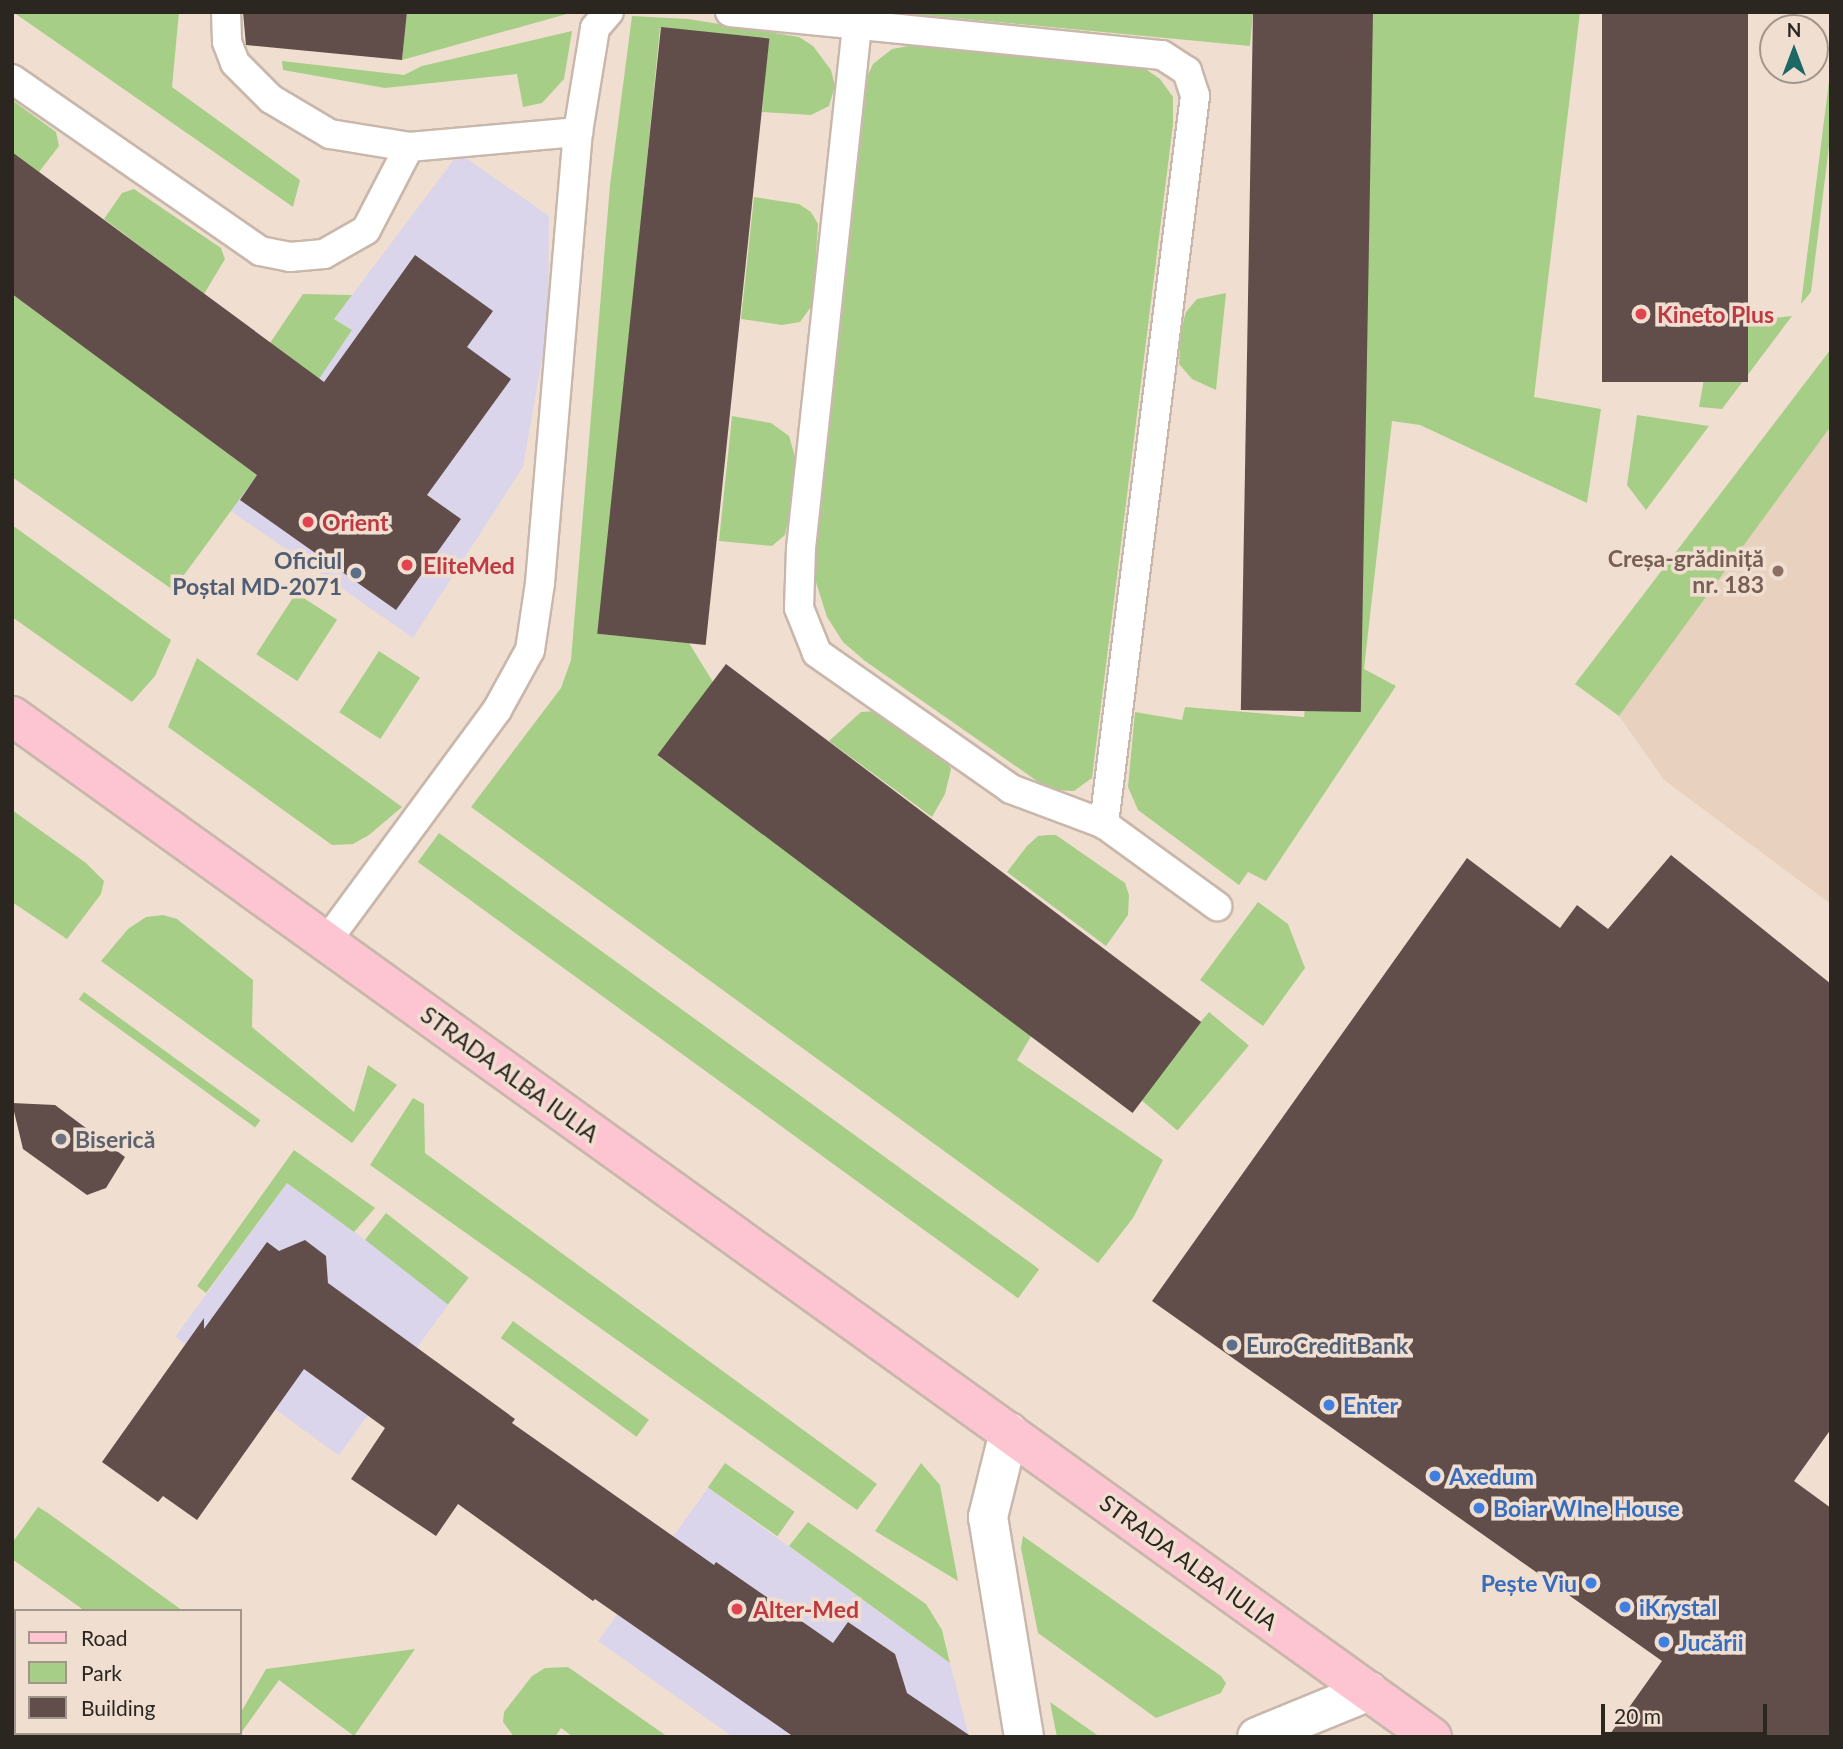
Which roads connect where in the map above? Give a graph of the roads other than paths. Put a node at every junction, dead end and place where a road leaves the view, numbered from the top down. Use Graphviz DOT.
graph roads {
  1 [pos="226,12"];
  2 [pos="608,12"];
  3 [pos="730,12"];
  4 [pos="857,26"];
  5 [pos="12,79"];
  6 [pos="578,132"];
  7 [pos="409,147"];
  8 [pos="12,716"];
  9 [pos="1104,824"];
  10 [pos="1217,906"];
  11 [pos="326,942"];
  12 [pos="1009,1432"];
  13 [pos="1369,1691"];
  14 [pos="1024,1737"];
  15 [pos="1257,1737"];
  16 [pos="1432,1737"];
  1 -- 7 [label="lane"];
  2 -- 6 [label="lane"];
  3 -- 4 [label="lane"];
  4 -- 9 [label="lane"];
  4 -- 9 [label="lane"];
  5 -- 7 [label="lane"];
  6 -- 7 [label="lane"];
  6 -- 11 [label="lane"];
  8 -- 11 [label="main road, STRADA ALBA IULIA"];
  9 -- 10 [label="lane"];
  11 -- 12 [label="main road, STRADA ALBA IULIA"];
  12 -- 13 [label="main road, STRADA ALBA IULIA"];
  12 -- 14 [label="street"];
  13 -- 15 [label="street"];
  13 -- 16 [label="main road, STRADA ALBA IULIA"];
}
